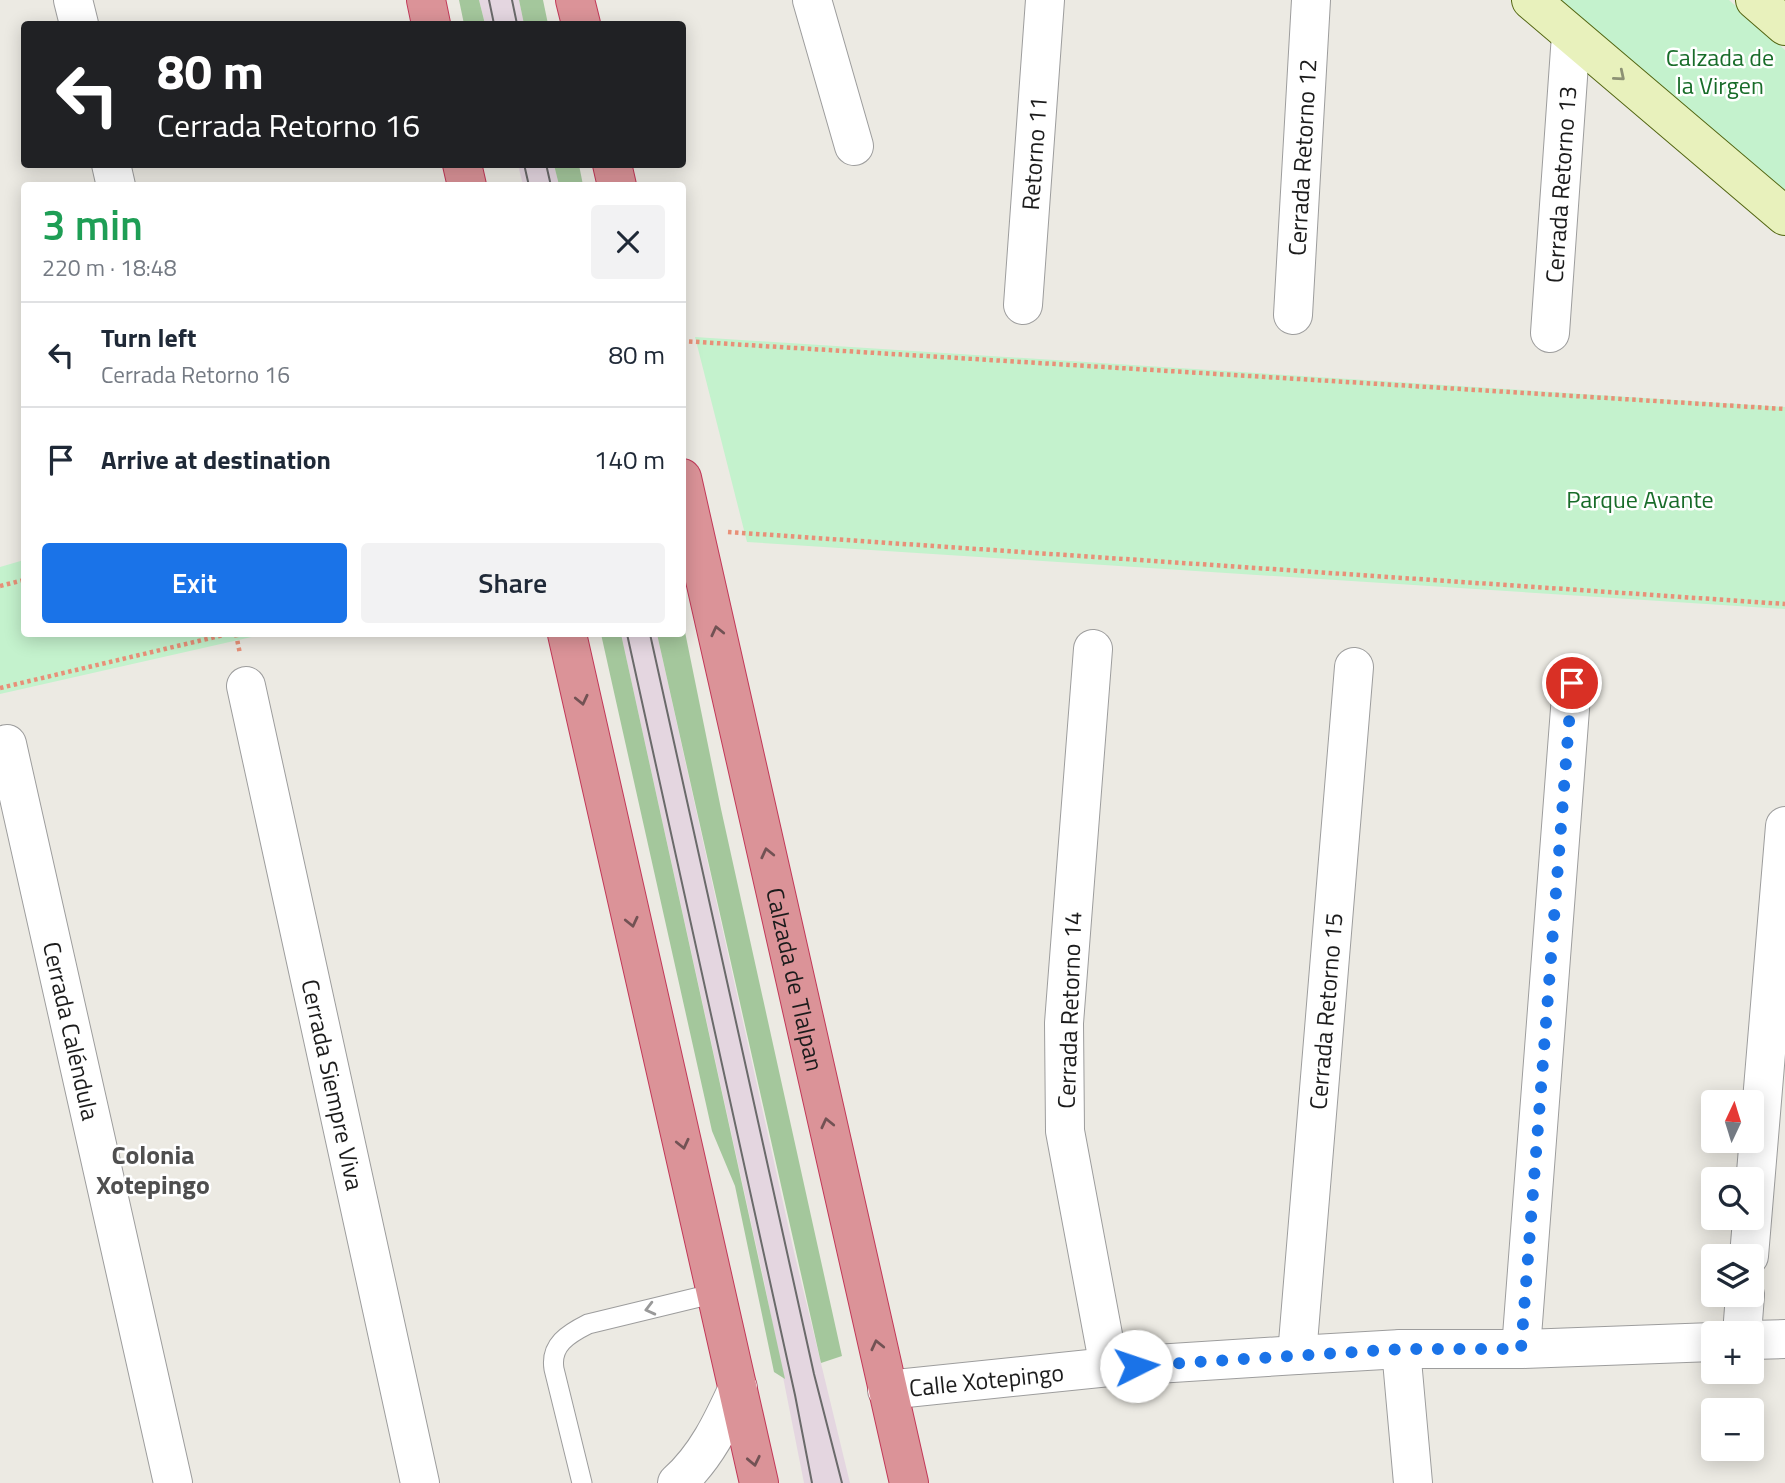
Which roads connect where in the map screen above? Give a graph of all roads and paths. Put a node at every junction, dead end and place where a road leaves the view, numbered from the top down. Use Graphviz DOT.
graph roads {
  1 [pos="73,0"];
  2 [pos="426,0"];
  3 [pos="575,0"];
  4 [pos="812,0"];
  5 [pos="1045,0"];
  6 [pos="1311,0"];
  7 [pos="1531,0"];
  8 [pos="1755,0"];
  9 [pos="78,21"];
  10 [pos="430,21"];
  11 [pos="580,21"];
  12 [pos="1785,26"];
  13 [pos="1571,35"];
  14 [pos="853,146"];
  15 [pos="1785,216"];
  16 [pos="1023,305"];
  17 [pos="1293,315"];
  18 [pos="1550,333"];
  19 [pos="686,341"];
  20 [pos="1785,409"];
  21 [pos="686,495"];
  22 [pos="694,530"];
  23 [pos="21,581"];
  24 [pos="0,586"];
  25 [pos="1785,604"];
  26 [pos="215,637"];
  27 [pos="568,637"];
  28 [pos="1093,649"];
  29 [pos="1354,667"];
  30 [pos="1572,683"];
  31 [pos="246,686"];
  32 [pos="0,688"];
  33 [pos="6,744"];
  34 [pos="1785,826"];
  35 [pos="1750,1244"];
  36 [pos="716,1293"];
  37 [pos="1785,1339"];
  38 [pos="1764,1340"];
  39 [pos="1701,1342"];
  40 [pos="1401,1349"];
  41 [pos="1521,1349"];
  42 [pos="1297,1355"];
  43 [pos="1109,1367"];
  44 [pos="738,1388"];
  45 [pos="887,1390"];
  46 [pos="173,1483"];
  47 [pos="420,1483"];
  48 [pos="582,1483"];
  49 [pos="677,1483"];
  50 [pos="759,1483"];
  51 [pos="909,1483"];
  52 [pos="1413,1483"];
  1 -- 9 [label="street"];
  2 -- 10 [label="highway"];
  3 -- 11 [label="highway"];
  4 -- 14 [label="street"];
  5 -- 16 [label="street, Retorno 11"];
  6 -- 17 [label="street, Cerrada Retorno 12"];
  7 -- 13 [label="main road"];
  8 -- 12 [label="main road"];
  13 -- 15 [label="main road, one-way"];
  13 -- 18 [label="street, Cerrada Retorno 13"];
  19 -- 20 [label="path"];
  21 -- 22 [label="highway, Calzada de Tlalpan"];
  22 -- 25 [label="path"];
  45 -- 22 [label="highway, Calzada de Tlalpan, one-way"];
  23 -- 24 [label="path"];
  26 -- 32 [label="path"];
  27 -- 36 [label="highway, one-way"];
  28 -- 43 [label="street, Cerrada Retorno 14"];
  29 -- 42 [label="street, Cerrada Retorno 15"];
  30 -- 41 [label="street"];
  31 -- 47 [label="street, Cerrada Siempre Viva"];
  33 -- 46 [label="street, Cerrada Caléndula"];
  34 -- 35 [label="street"];
  36 -- 44 [label="highway"];
  36 -- 48 [label="lane, one-way"];
  37 -- 38 [label="street"];
  39 -- 41 [label="street, Calle Xotepingo"];
  40 -- 41 [label="street, Calle Xotepingo"];
  40 -- 42 [label="street, Calle Xotepingo"];
  40 -- 52 [label="street"];
  42 -- 43 [label="street, Calle Xotepingo"];
  43 -- 45 [label="street, Calle Xotepingo"];
  44 -- 49 [label="street"];
  44 -- 50 [label="highway, one-way"];
  45 -- 51 [label="highway, Calzada de Tlalpan"];
}
